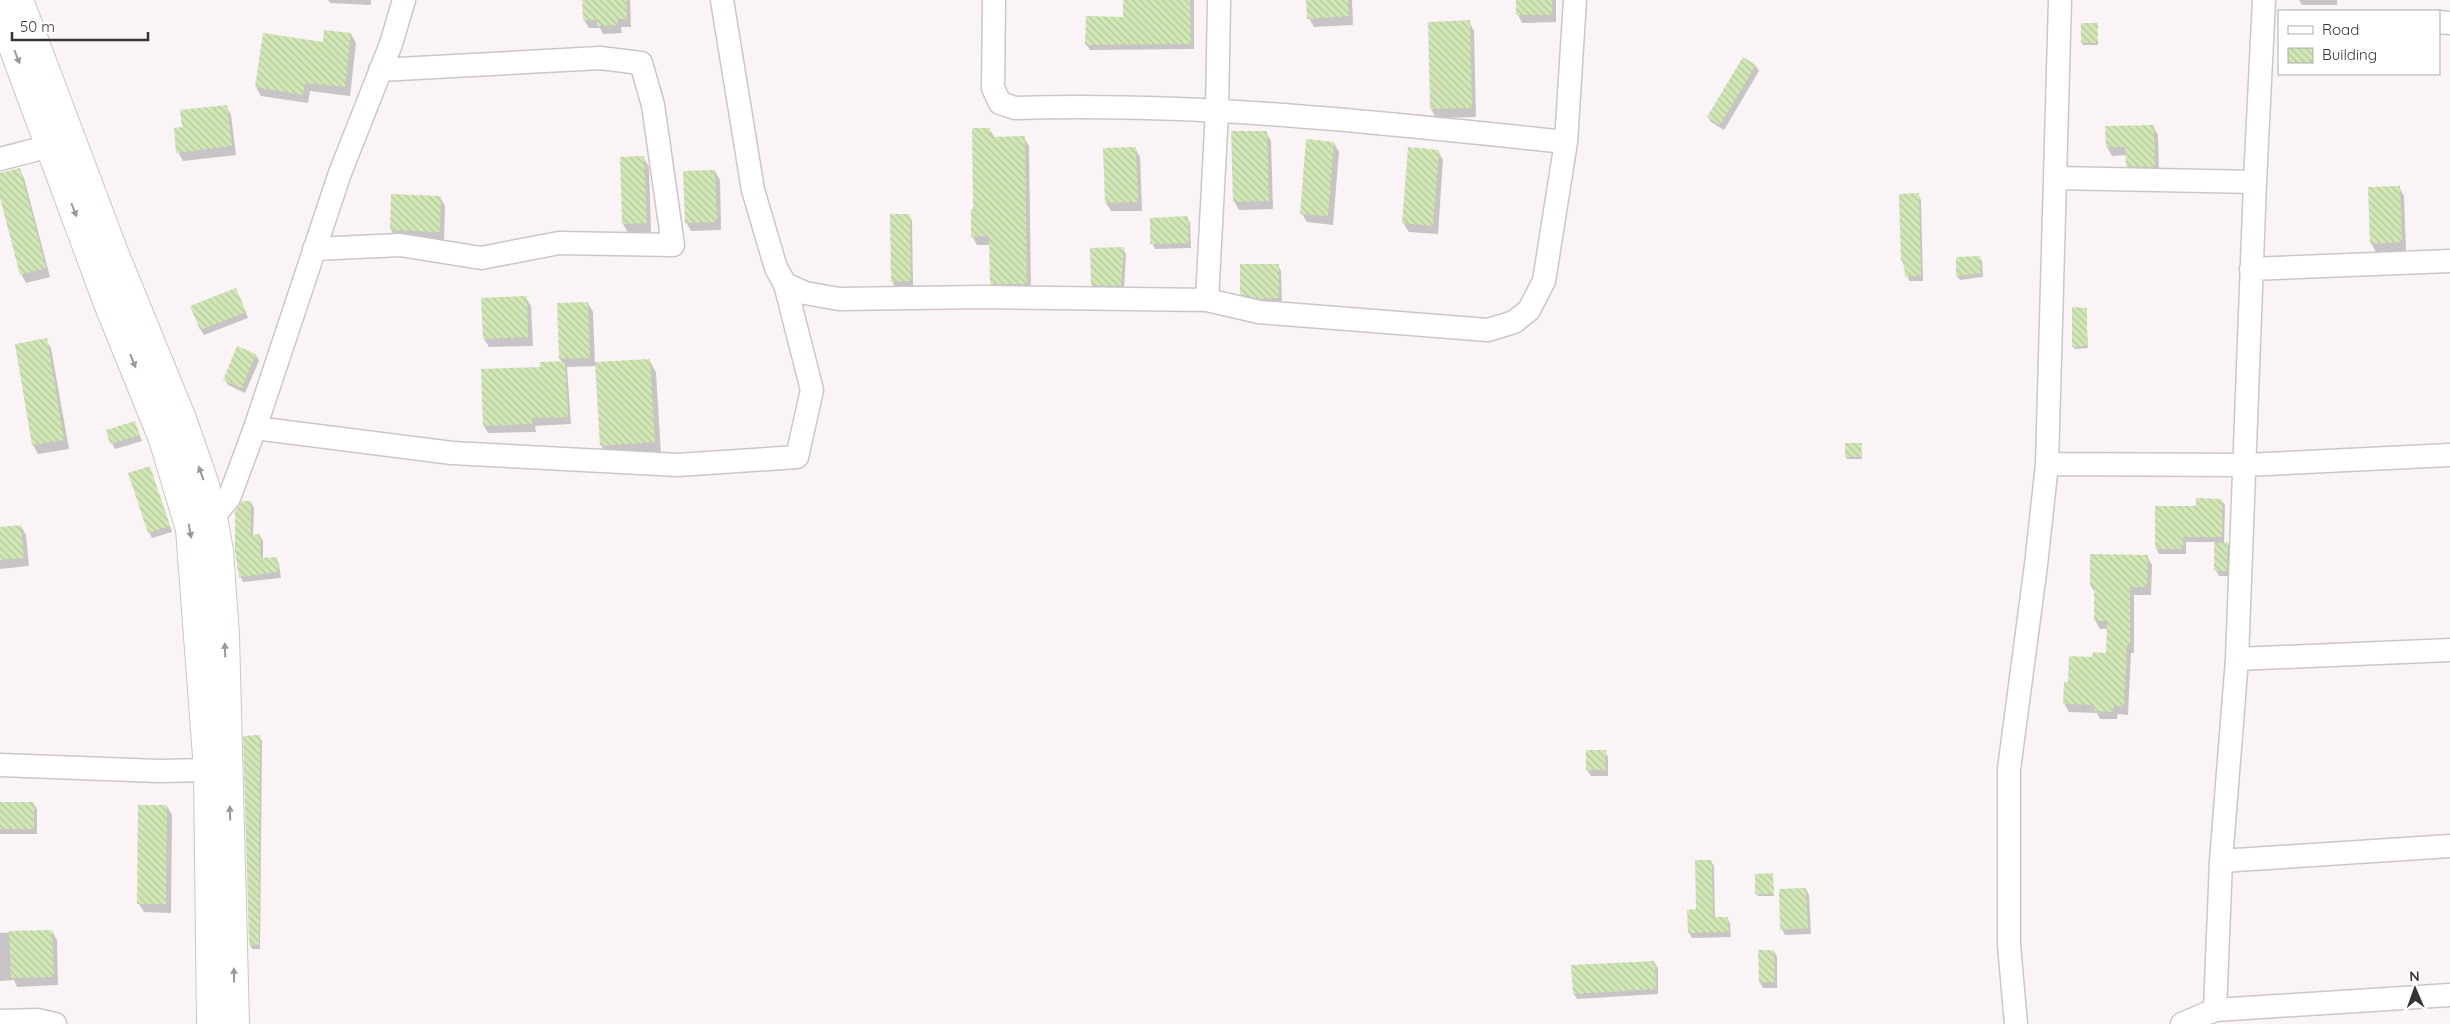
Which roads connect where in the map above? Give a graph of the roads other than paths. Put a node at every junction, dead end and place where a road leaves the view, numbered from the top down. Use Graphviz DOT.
graph roads {
  1 [pos="19,0"];
  2 [pos="404,0"];
  3 [pos="722,0"];
  4 [pos="994,0"];
  5 [pos="1219,0"];
  6 [pos="1575,0"];
  7 [pos="2060,0"];
  8 [pos="0,12"];
  9 [pos="2269,12"];
  10 [pos="380,70"];
  11 [pos="1218,110"];
  12 [pos="1566,142"];
  13 [pos="50,146"];
  14 [pos="0,159"];
  15 [pos="2057,178"];
  16 [pos="2254,182"];
  17 [pos="314,249"];
  18 [pos="2450,261"];
  19 [pos="2251,269"];
  20 [pos="785,284"];
  21 [pos="1207,300"];
  22 [pos="255,428"];
  23 [pos="2450,455"];
  24 [pos="2047,464"];
  25 [pos="2245,465"];
  26 [pos="213,517"];
  27 [pos="2450,650"];
  28 [pos="2237,659"];
  29 [pos="0,765"];
  30 [pos="208,770"];
  31 [pos="2450,846"];
  32 [pos="2221,861"];
  33 [pos="2450,995"];
  34 [pos="2215,1010"];
  35 [pos="0,1021"];
  36 [pos="55,1024"];
  37 [pos="211,1024"];
  38 [pos="235,1024"];
  39 [pos="2016,1024"];
  40 [pos="2182,1024"];
  26 -- 1 [label="street, one-way"];
  2 -- 10 [label="street"];
  3 -- 20 [label="street"];
  4 -- 11 [label="street"];
  5 -- 11 [label="street"];
  6 -- 12 [label="street"];
  7 -- 15 [label="street"];
  8 -- 13 [label="street, one-way"];
  9 -- 16 [label="street"];
  10 -- 17 [label="street"];
  10 -- 17 [label="street"];
  11 -- 12 [label="street"];
  11 -- 21 [label="street"];
  12 -- 21 [label="street"];
  13 -- 14 [label="street"];
  13 -- 30 [label="street, one-way"];
  15 -- 16 [label="street"];
  15 -- 24 [label="street"];
  16 -- 19 [label="street"];
  17 -- 22 [label="street"];
  18 -- 19 [label="street"];
  19 -- 25 [label="street"];
  20 -- 21 [label="street"];
  20 -- 22 [label="street"];
  22 -- 26 [label="street"];
  23 -- 25 [label="street"];
  24 -- 25 [label="street"];
  24 -- 39 [label="street"];
  25 -- 28 [label="street"];
  38 -- 26 [label="street, one-way"];
  27 -- 28 [label="street"];
  28 -- 32 [label="street"];
  29 -- 30 [label="street"];
  30 -- 37 [label="street"];
  31 -- 32 [label="street"];
  32 -- 34 [label="street"];
  33 -- 34 [label="street"];
  34 -- 40 [label="street"];
  35 -- 36 [label="street"];
}
